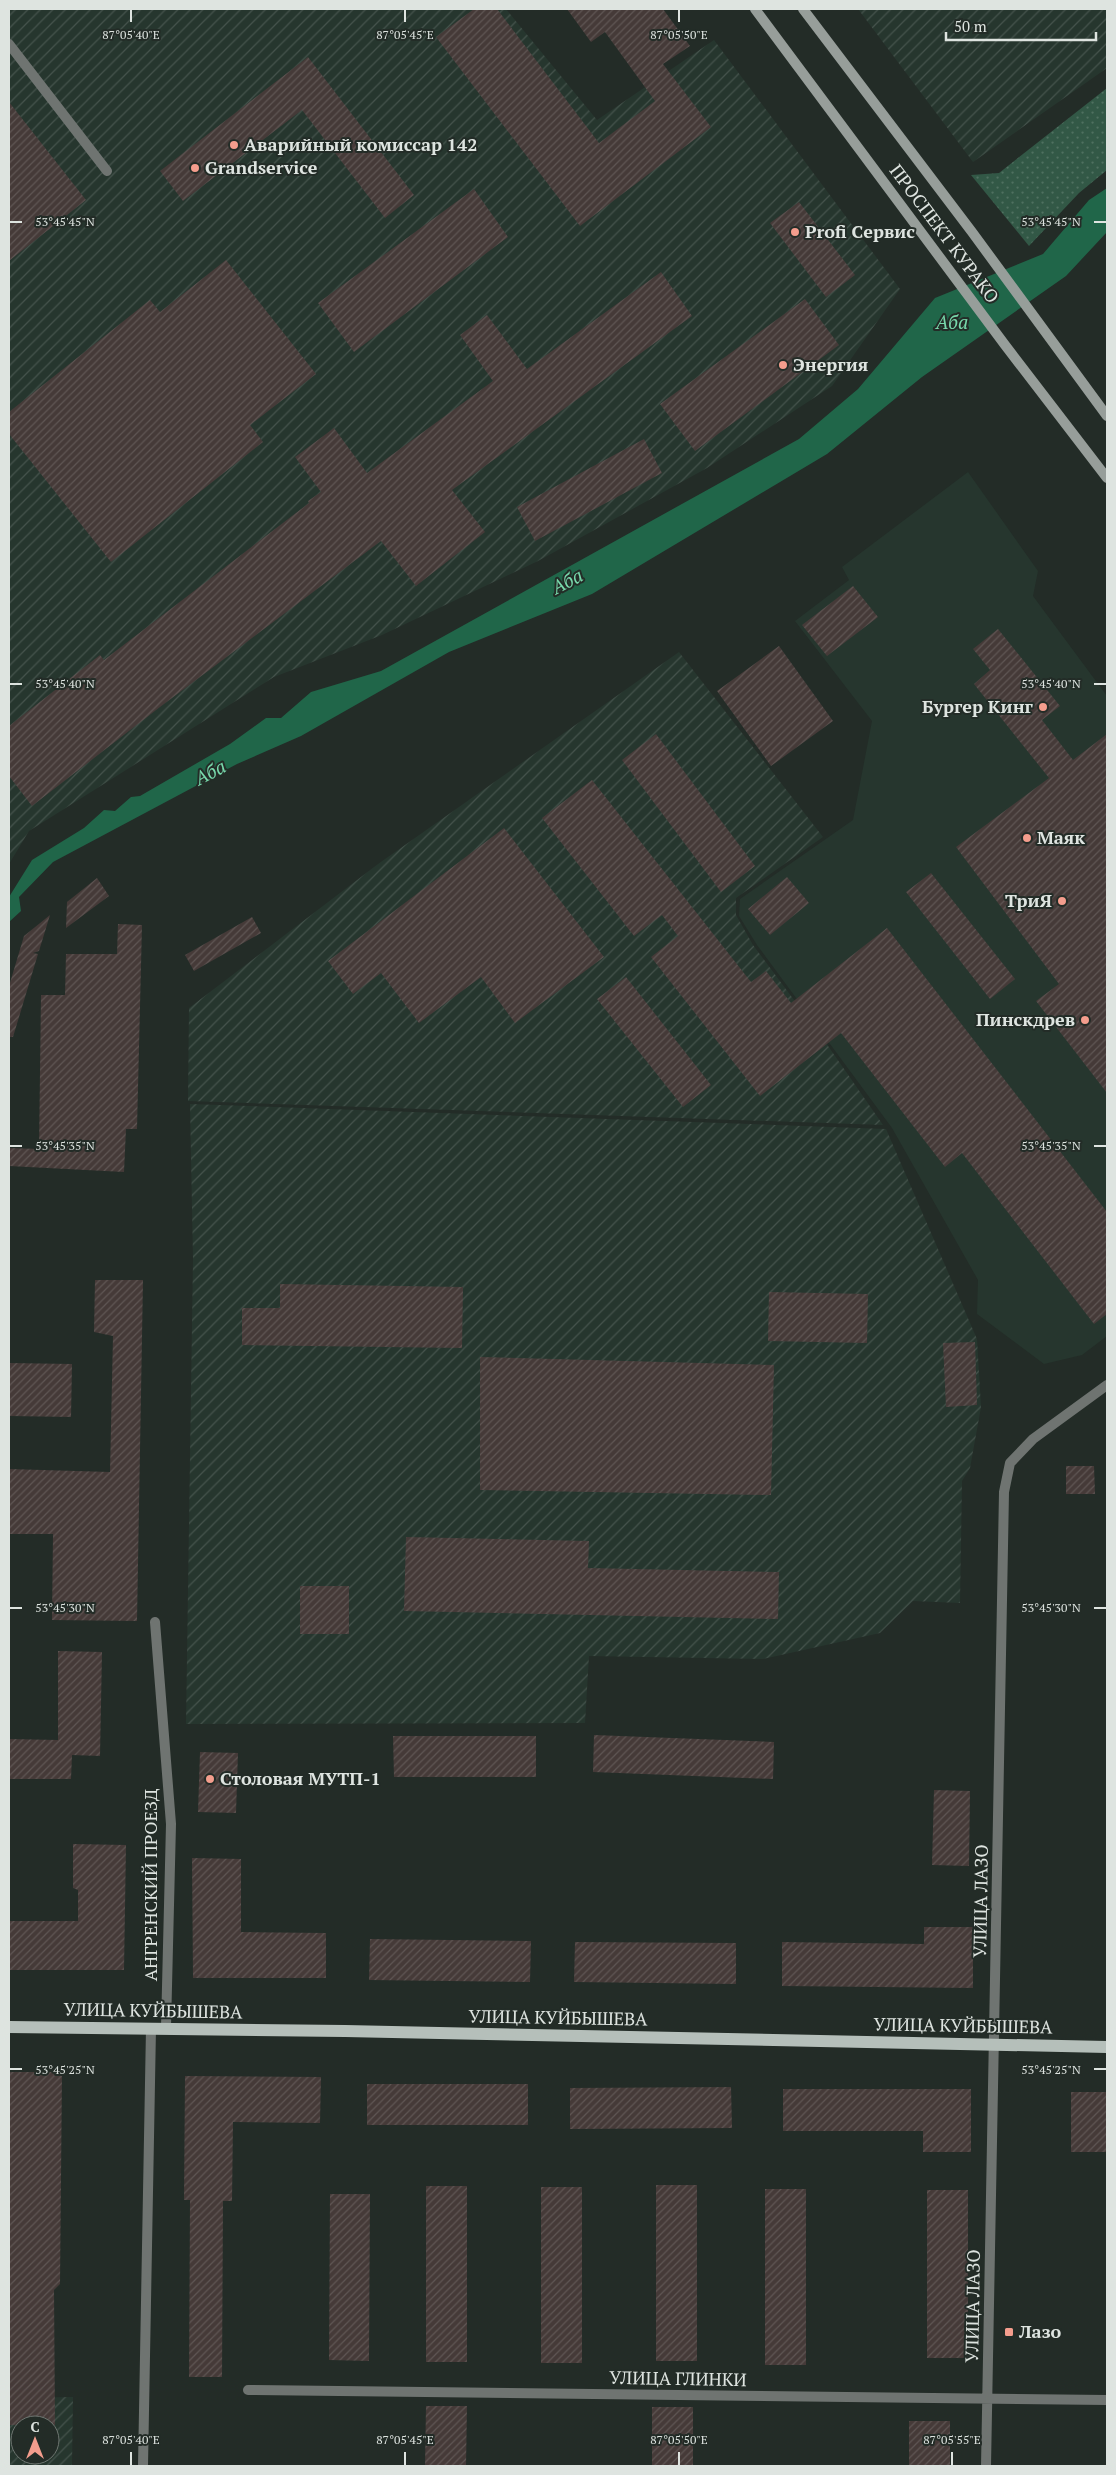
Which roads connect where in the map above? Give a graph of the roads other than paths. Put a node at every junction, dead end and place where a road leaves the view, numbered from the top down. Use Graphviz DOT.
graph roads {
  1 [pos="755,9"];
  2 [pos="802,9"];
  3 [pos="9,44"];
  4 [pos="107,171"];
  5 [pos="1107,416"];
  6 [pos="1107,478"];
  7 [pos="1107,1385"];
  8 [pos="155,1622"];
  9 [pos="9,2027"];
  10 [pos="166,2027"];
  11 [pos="150,2028"];
  12 [pos="993,2043"];
  13 [pos="1107,2047"];
  14 [pos="248,2390"];
  15 [pos="987,2399"];
  16 [pos="1107,2400"];
  17 [pos="142,2466"];
  18 [pos="986,2466"];
  1 -- 6 [label="main road, ПРОСПЕКТ КУРАКО"];
  2 -- 5 [label="main road, ПРОСПЕКТ КУРАКО"];
  3 -- 4 [label="street"];
  7 -- 12 [label="street, УЛИЦА ЛАЗО"];
  8 -- 10 [label="street, АНГРЕНСКИЙ ПРОЕЗД"];
  9 -- 11 [label="main road, УЛИЦА КУЙБЫШЕВА"];
  10 -- 11 [label="main road, УЛИЦА КУЙБЫШЕВА"];
  10 -- 12 [label="main road, УЛИЦА КУЙБЫШЕВА"];
  11 -- 17 [label="street"];
  12 -- 13 [label="main road, УЛИЦА КУЙБЫШЕВА"];
  12 -- 15 [label="street, УЛИЦА ЛАЗО"];
  14 -- 15 [label="street, УЛИЦА ГЛИНКИ"];
  15 -- 16 [label="street, УЛИЦА ГЛИНКИ"];
  15 -- 18 [label="street, УЛИЦА ЛАЗО"];
}
